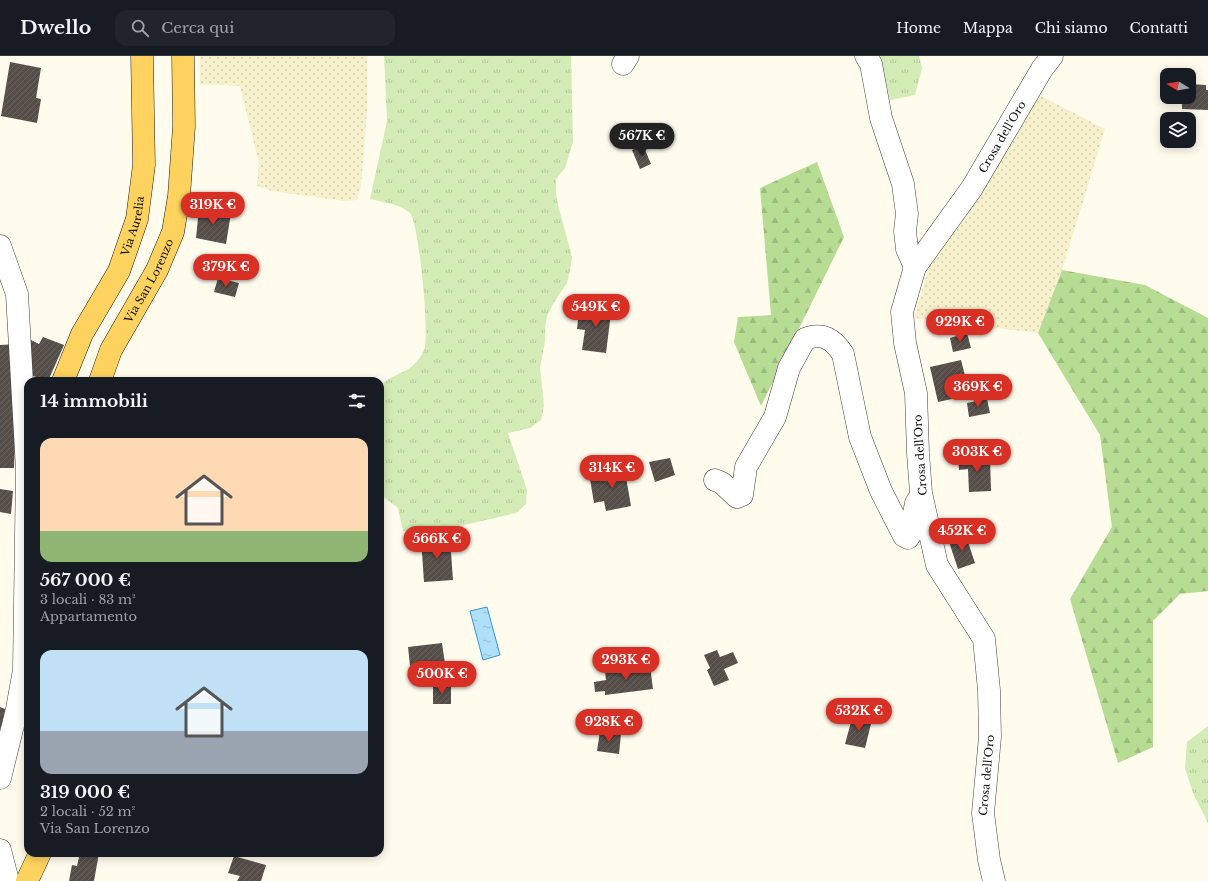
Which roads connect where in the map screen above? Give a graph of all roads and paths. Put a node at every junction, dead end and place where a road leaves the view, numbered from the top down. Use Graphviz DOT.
graph roads {
  1 [pos="142,56"];
  2 [pos="183,56"];
  3 [pos="866,56"];
  4 [pos="1052,56"];
  5 [pos="0,246"];
  6 [pos="915,267"];
  7 [pos="65,377"];
  8 [pos="101,377"];
  9 [pos="24,406"];
  10 [pos="715,480"];
  11 [pos="921,493"];
  12 [pos="24,670"];
  13 [pos="0,778"];
  14 [pos="0,850"];
  15 [pos="38,857"];
  16 [pos="8,881"];
  17 [pos="27,881"];
  18 [pos="994,881"];
  1 -- 7 [label="main road, Via Aurelia"];
  2 -- 8 [label="main road, Via San Lorenzo"];
  3 -- 6 [label="street"];
  4 -- 6 [label="street, Crosa dell'Oro"];
  5 -- 9 [label="street"];
  6 -- 11 [label="street, Crosa dell'Oro"];
  10 -- 11 [label="street"];
  11 -- 18 [label="street, Crosa dell'Oro"];
  12 -- 13 [label="street"];
  14 -- 16 [label="street"];
  15 -- 17 [label="main road"];
}
